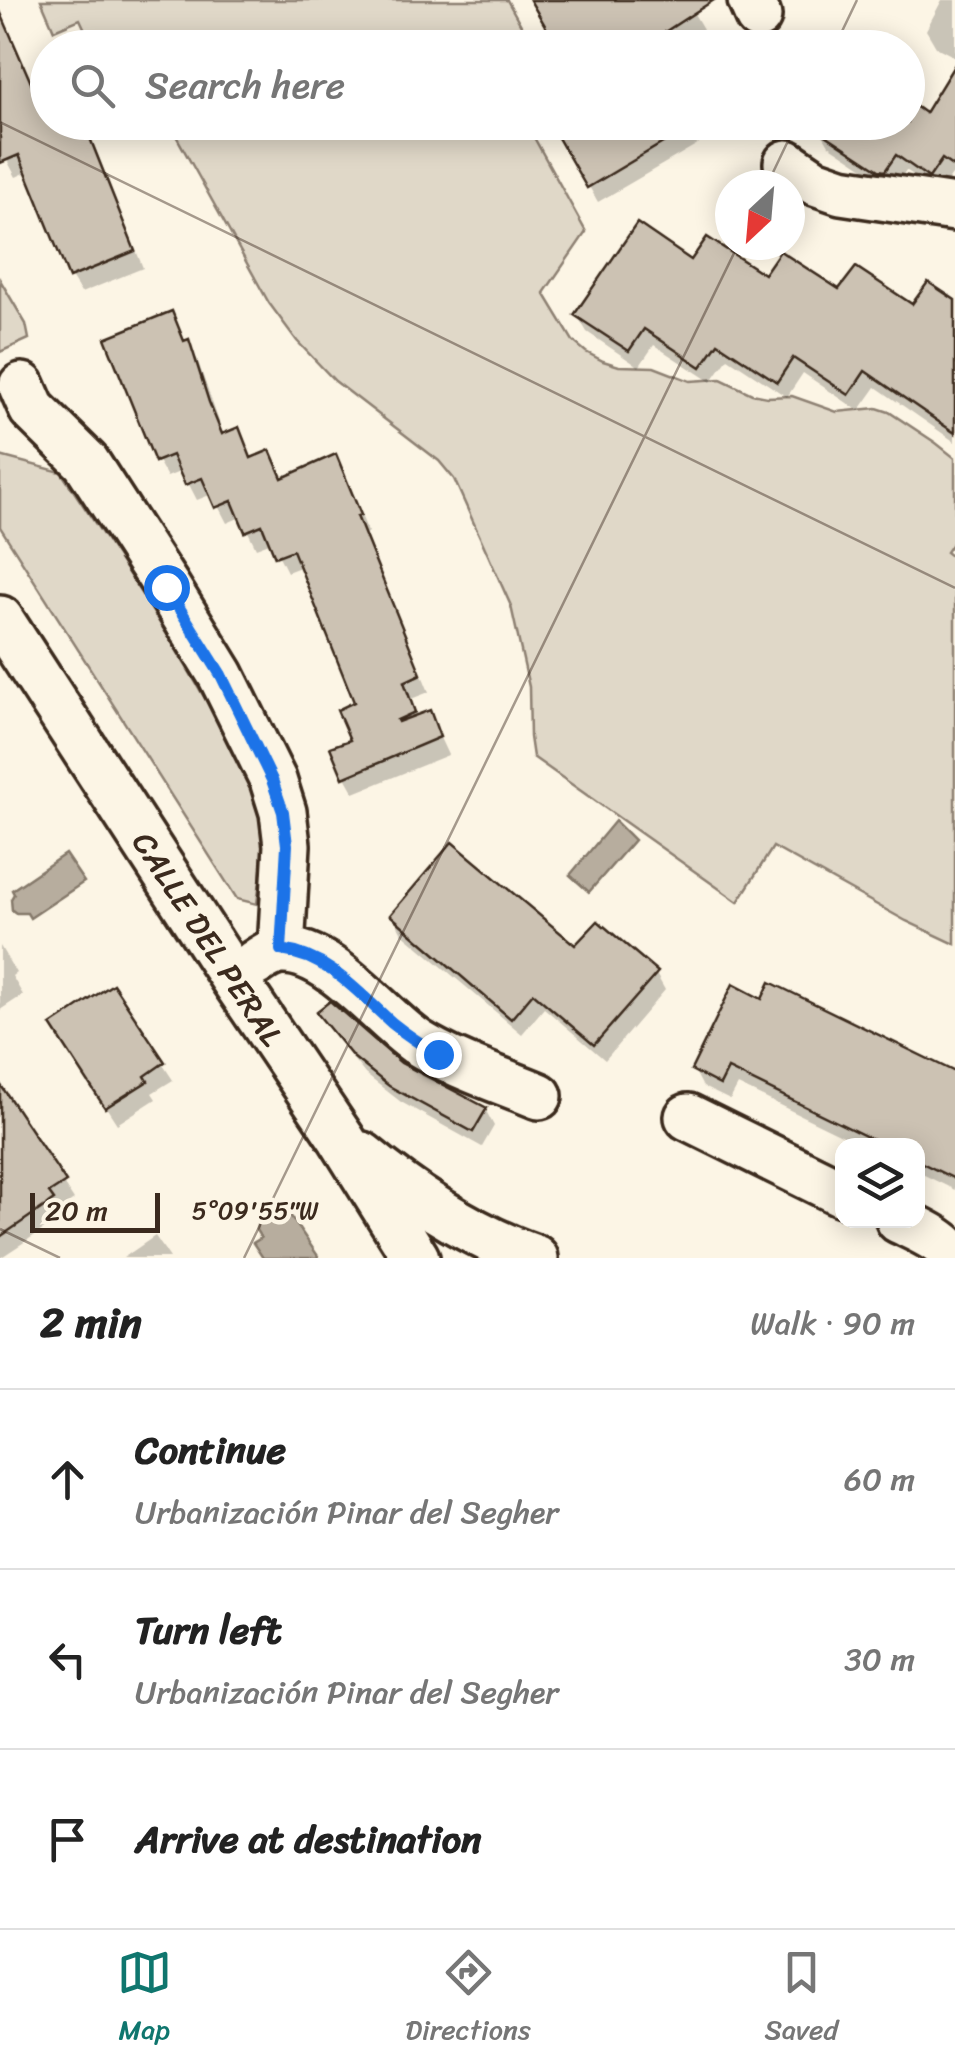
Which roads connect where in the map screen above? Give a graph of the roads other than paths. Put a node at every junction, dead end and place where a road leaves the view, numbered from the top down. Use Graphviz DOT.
graph roads {
  1 [pos="786,163"];
  2 [pos="955,208"];
  3 [pos="22,386"];
  4 [pos="0,620"];
  5 [pos="281,950"];
  6 [pos="233,978"];
  7 [pos="538,1096"];
  8 [pos="688,1117"];
  9 [pos="341,1138"];
  10 [pos="835,1190"];
  11 [pos="914,1228"];
  12 [pos="502,1254"];
  13 [pos="416,1258"];
  14 [pos="955,1258"];
  1 -- 2 [label="street"];
  3 -- 5 [label="street"];
  4 -- 6 [label="street, CALLE DEL PERAL"];
  5 -- 6 [label="street"];
  5 -- 7 [label="street"];
  6 -- 9 [label="street, CALLE DEL PERAL"];
  8 -- 10 [label="street"];
  9 -- 12 [label="street"];
  9 -- 13 [label="street, CALLE DEL PERAL"];
  11 -- 14 [label="street"];
}
